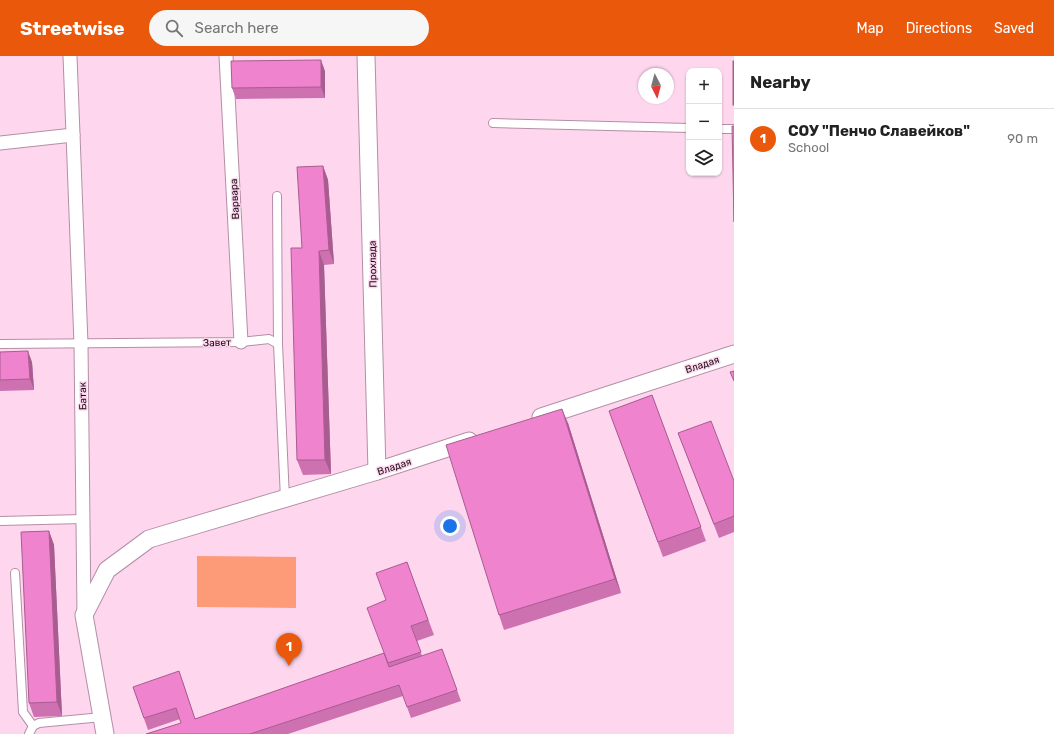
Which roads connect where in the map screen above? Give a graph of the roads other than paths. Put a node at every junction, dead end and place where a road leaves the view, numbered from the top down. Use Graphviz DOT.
graph roads {
  1 [pos="70,56"];
  2 [pos="226,56"];
  3 [pos="366,56"];
  4 [pos="493,123"];
  5 [pos="686,128"];
  6 [pos="722,129"];
  7 [pos="734,129"];
  8 [pos="73,135"];
  9 [pos="0,143"];
  10 [pos="277,196"];
  11 [pos="241,342"];
  12 [pos="0,344"];
  13 [pos="82,344"];
  14 [pos="278,344"];
  15 [pos="734,354"];
  16 [pos="526,422"];
  17 [pos="481,437"];
  18 [pos="377,472"];
  19 [pos="285,499"];
  20 [pos="83,519"];
  21 [pos="0,521"];
  22 [pos="15,573"];
  23 [pos="84,615"];
  24 [pos="102,717"];
  25 [pos="33,726"];
  26 [pos="29,734"];
  27 [pos="105,734"];
  1 -- 8 [label="street, Батак"];
  2 -- 11 [label="street, Варвара"];
  3 -- 18 [label="street, Прохлада"];
  4 -- 5 [label="lane"];
  6 -- 7 [label="lane"];
  8 -- 9 [label="street"];
  8 -- 13 [label="street, Батак"];
  10 -- 14 [label="lane"];
  11 -- 13 [label="lane, Завет"];
  11 -- 14 [label="lane, Завет"];
  12 -- 13 [label="lane, Завет"];
  13 -- 20 [label="street, Батак"];
  14 -- 19 [label="lane"];
  15 -- 16 [label="street, Владая"];
  17 -- 18 [label="street, Владая"];
  18 -- 19 [label="street, Владая"];
  19 -- 23 [label="street, Владая"];
  20 -- 21 [label="lane"];
  20 -- 23 [label="street, Батак"];
  22 -- 25 [label="lane"];
  23 -- 24 [label="street, Батак"];
  24 -- 25 [label="lane"];
  24 -- 27 [label="street, Батак"];
  25 -- 26 [label="lane"];
}
